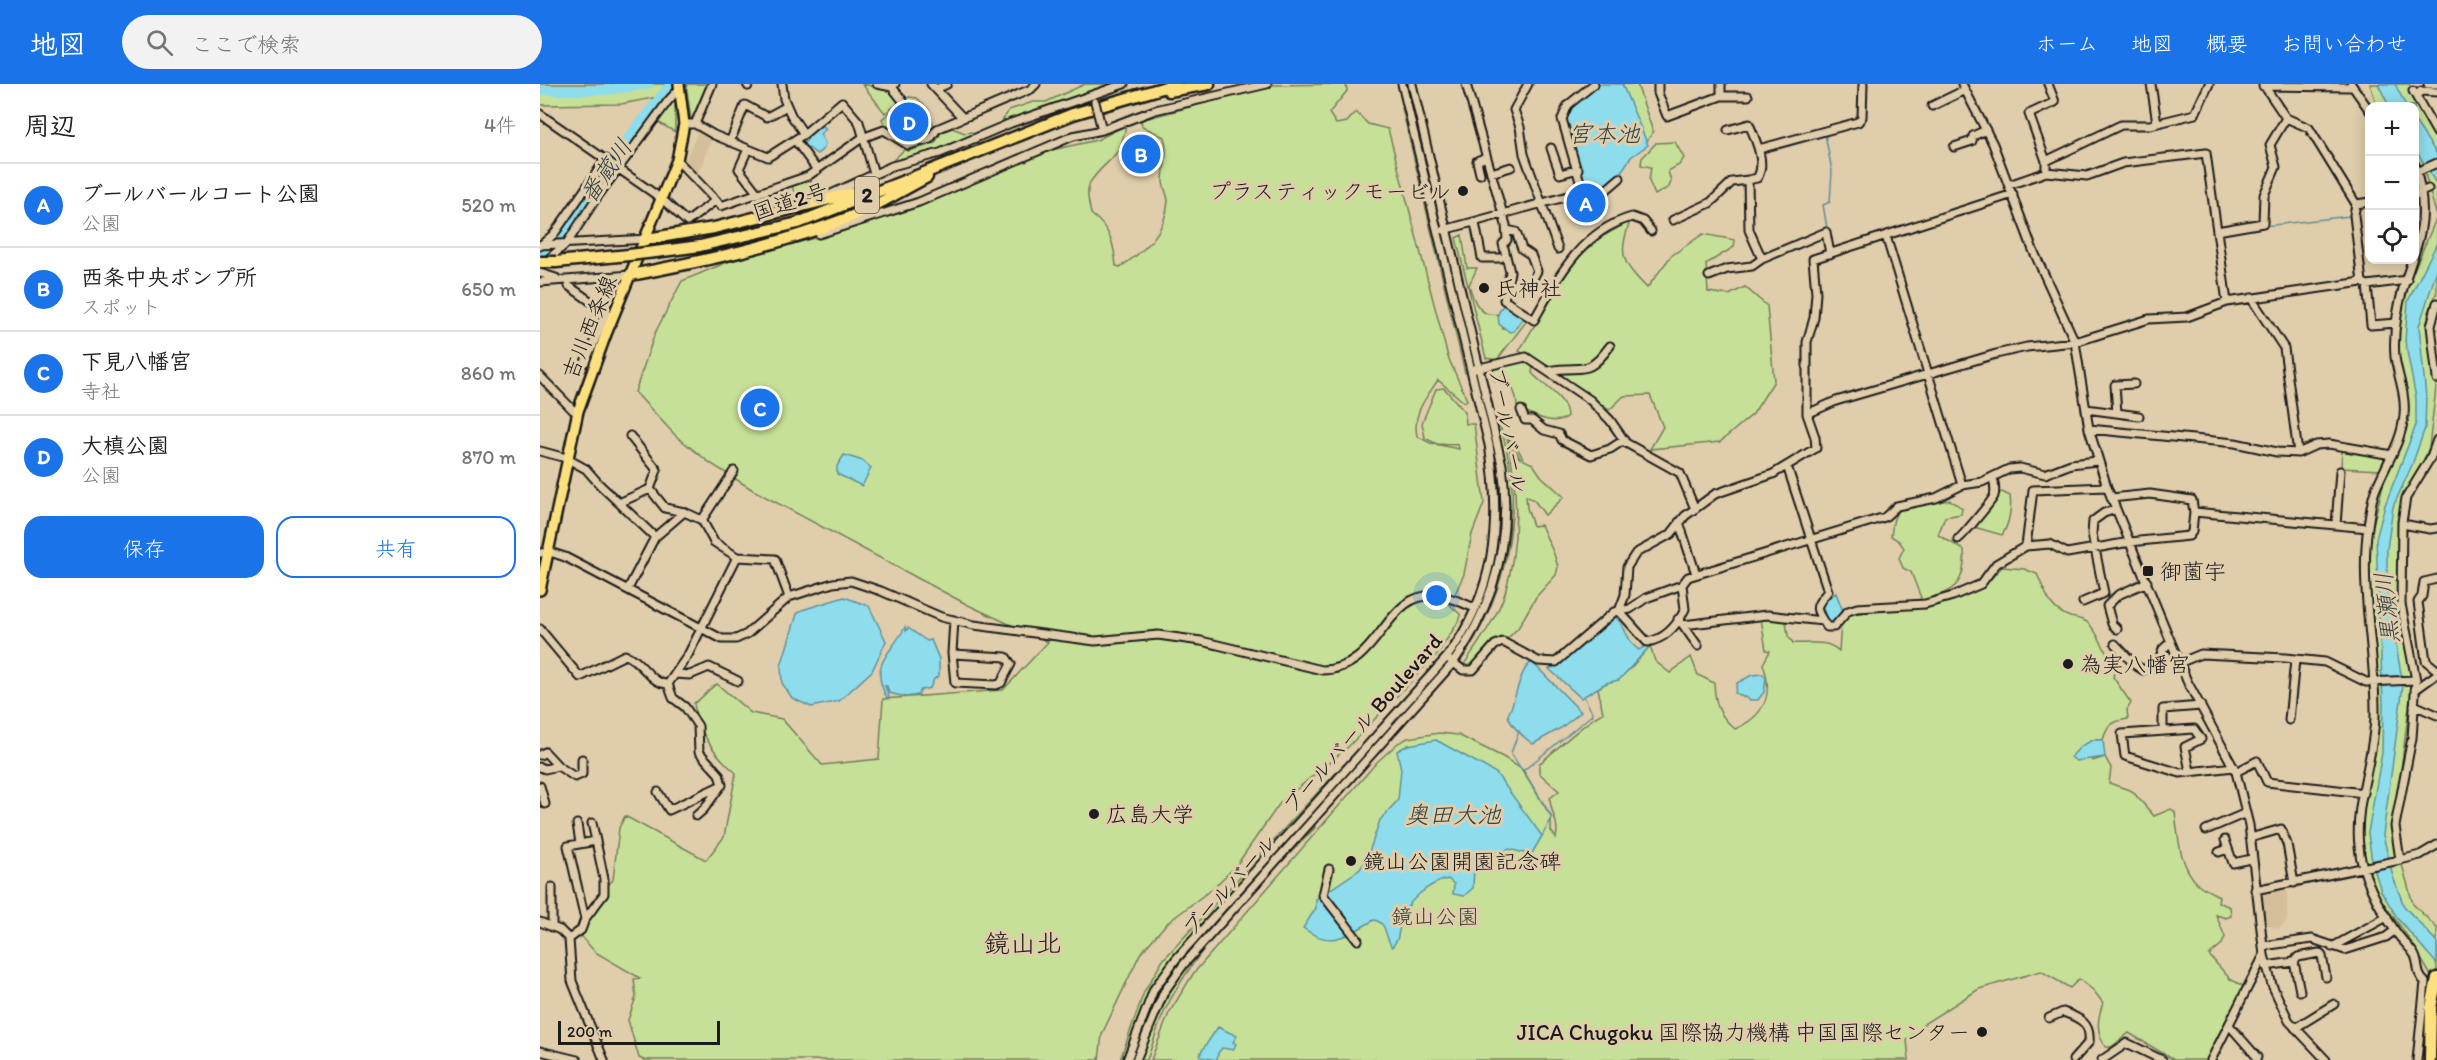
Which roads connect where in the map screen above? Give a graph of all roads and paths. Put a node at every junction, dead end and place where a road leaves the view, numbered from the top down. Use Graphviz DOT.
graph roads {
  1 [pos="711,84"];
  2 [pos="782,84"];
  3 [pos="877,84"];
  4 [pos="947,84"];
  5 [pos="1124,84"];
  6 [pos="1160,84"];
  7 [pos="1176,84"];
  8 [pos="1209,84"];
  9 [pos="1267,84"];
  10 [pos="1402,84"];
  11 [pos="1412,84"];
  12 [pos="1466,84"];
  13 [pos="1472,84"];
  14 [pos="1528,84"];
  15 [pos="1594,84"];
  16 [pos="1658,84"];
  17 [pos="1721,84"];
  18 [pos="1863,84"];
  19 [pos="2048,84"];
  20 [pos="2151,84"];
  21 [pos="2209,84"];
  22 [pos="2428,84"];
  23 [pos="2437,84"];
  24 [pos="893,85"];
  25 [pos="2263,85"];
  26 [pos="2351,85"];
  27 [pos="680,86"];
  28 [pos="933,86"];
  29 [pos="1031,86"];
  30 [pos="1964,87"];
  31 [pos="2437,92"];
  32 [pos="1092,94"];
  33 [pos="1721,96"];
  34 [pos="1748,96"];
  35 [pos="903,101"];
  36 [pos="1469,101"];
  37 [pos="2365,104"];
  38 [pos="787,106"];
  39 [pos="1932,106"];
  40 [pos="540,114"];
  41 [pos="1073,114"];
  42 [pos="962,117"];
  43 [pos="2286,118"];
  44 [pos="684,123"];
  45 [pos="2157,123"];
  46 [pos="695,124"];
  47 [pos="1101,128"];
  48 [pos="1728,130"];
  49 [pos="1986,130"];
  50 [pos="2437,133"];
  51 [pos="804,134"];
  52 [pos="864,137"];
  53 [pos="795,140"];
  54 [pos="730,142"];
  55 [pos="1954,147"];
  56 [pos="748,148"];
  57 [pos="984,148"];
  58 [pos="1551,148"];
  59 [pos="1759,149"];
  60 [pos="1486,157"];
  61 [pos="606,159"];
  62 [pos="677,160"];
  63 [pos="2046,161"];
  64 [pos="2437,163"];
  65 [pos="1511,167"];
  66 [pos="2419,167"];
  67 [pos="619,168"];
  68 [pos="1578,169"];
  69 [pos="817,170"];
  70 [pos="2422,170"];
  71 [pos="2046,172"];
  72 [pos="1491,173"];
  73 [pos="874,174"];
  74 [pos="1480,174"];
  75 [pos="1620,178"];
  76 [pos="1748,180"];
  77 [pos="2009,185"];
  78 [pos="2428,189"];
  79 [pos="1583,192"];
  80 [pos="2419,193"];
  81 [pos="759,194"];
  82 [pos="2013,194"];
  83 [pos="1572,196"];
  84 [pos="662,199"];
  85 [pos="716,200"];
  86 [pos="2365,203"];
  87 [pos="1542,204"];
  88 [pos="2356,204"];
  89 [pos="1595,208"];
  90 [pos="783,213"];
  91 [pos="1503,216"];
  92 [pos="1673,220"];
  93 [pos="1475,223"];
  94 [pos="1446,230"];
  95 [pos="1507,230"];
  96 [pos="1651,231"];
  97 [pos="2217,231"];
  98 [pos="808,232"];
  99 [pos="1436,232"];
  100 [pos="1886,236"];
  101 [pos="647,239"];
  102 [pos="1497,240"];
  103 [pos="1507,240"];
  104 [pos="567,243"];
  105 [pos="540,245"];
  106 [pos="1558,249"];
  107 [pos="1830,254"];
  108 [pos="1500,258"];
  109 [pos="1762,259"];
  110 [pos="540,262"];
  111 [pos="540,267"];
  112 [pos="540,273"];
  113 [pos="631,275"];
  114 [pos="1709,276"];
  115 [pos="556,278"];
  116 [pos="2407,280"];
  117 [pos="540,282"];
  118 [pos="2364,283"];
  119 [pos="1530,285"];
  120 [pos="569,286"];
  121 [pos="2251,298"];
  122 [pos="2227,302"];
  123 [pos="2437,303"];
  124 [pos="2396,324"];
  125 [pos="602,332"];
  126 [pos="2074,342"];
  127 [pos="1610,346"];
  128 [pos="2435,351"];
  129 [pos="585,362"];
  130 [pos="1479,368"];
  131 [pos="1470,370"];
  132 [pos="1549,371"];
  133 [pos="540,376"];
  134 [pos="1928,376"];
  135 [pos="2437,379"];
  136 [pos="2133,384"];
  137 [pos="2086,409"];
  138 [pos="1521,410"];
  139 [pos="578,411"];
  140 [pos="2117,413"];
  141 [pos="1807,414"];
  142 [pos="2139,416"];
  143 [pos="2089,429"];
  144 [pos="630,436"];
  145 [pos="1624,440"];
  146 [pos="2437,440"];
  147 [pos="540,451"];
  148 [pos="2298,453"];
  149 [pos="2392,455"];
  150 [pos="566,458"];
  151 [pos="2097,460"];
  152 [pos="1788,466"];
  153 [pos="734,471"];
  154 [pos="2340,471"];
  155 [pos="1993,477"];
  156 [pos="1962,485"];
  157 [pos="2107,487"];
  158 [pos="650,489"];
  159 [pos="2111,498"];
  160 [pos="619,502"];
  161 [pos="1695,509"];
  162 [pos="2116,509"];
  163 [pos="684,512"];
  164 [pos="2194,512"];
  165 [pos="702,520"];
  166 [pos="1679,522"];
  167 [pos="2402,524"];
  168 [pos="2336,525"];
  169 [pos="2368,528"];
  170 [pos="2437,528"];
  171 [pos="655,537"];
  172 [pos="1812,538"];
  173 [pos="1958,539"];
  174 [pos="2130,542"];
  175 [pos="2026,546"];
  176 [pos="2094,548"];
  177 [pos="545,553"];
  178 [pos="737,557"];
  179 [pos="1696,574"];
  180 [pos="2437,579"];
  181 [pos="2147,582"];
  182 [pos="1682,585"];
  183 [pos="628,589"];
  184 [pos="540,590"];
  185 [pos="789,597"];
  186 [pos="2084,602"];
  187 [pos="1475,608"];
  188 [pos="1620,611"];
  189 [pos="954,620"];
  190 [pos="1823,621"];
  191 [pos="1681,622"];
  192 [pos="540,629"];
  193 [pos="701,629"];
  194 [pos="2117,629"];
  195 [pos="2171,642"];
  196 [pos="2115,644"];
  197 [pos="1698,646"];
  198 [pos="953,654"];
  199 [pos="1447,657"];
  200 [pos="2295,660"];
  201 [pos="1453,663"];
  202 [pos="2179,663"];
  203 [pos="2437,672"];
  204 [pos="675,674"];
  205 [pos="2414,680"];
  206 [pos="738,681"];
  207 [pos="2374,681"];
  208 [pos="668,684"];
  209 [pos="2415,690"];
  210 [pos="2414,705"];
  211 [pos="2201,706"];
  212 [pos="2437,714"];
  213 [pos="2289,720"];
  214 [pos="2163,730"];
  215 [pos="540,755"];
  216 [pos="582,759"];
  217 [pos="558,766"];
  218 [pos="540,767"];
  219 [pos="2235,770"];
  220 [pos="2190,771"];
  221 [pos="722,785"];
  222 [pos="540,786"];
  223 [pos="658,792"];
  224 [pos="2364,793"];
  225 [pos="545,804"];
  226 [pos="2246,813"];
  227 [pos="696,816"];
  228 [pos="592,823"];
  229 [pos="577,824"];
  230 [pos="2206,830"];
  231 [pos="2250,838"];
  232 [pos="596,840"];
  233 [pos="2225,840"];
  234 [pos="580,843"];
  235 [pos="2437,845"];
  236 [pos="2228,849"];
  237 [pos="2219,852"];
  238 [pos="2251,858"];
  239 [pos="2400,860"];
  240 [pos="1329,868"];
  241 [pos="2362,868"];
  242 [pos="2294,883"];
  243 [pos="552,887"];
  244 [pos="2255,890"];
  245 [pos="2387,917"];
  246 [pos="585,919"];
  247 [pos="540,922"];
  248 [pos="552,927"];
  249 [pos="2394,931"];
  250 [pos="569,939"];
  251 [pos="1358,940"];
  252 [pos="2263,946"];
  253 [pos="2332,947"];
  254 [pos="2264,956"];
  255 [pos="2294,962"];
  256 [pos="2266,966"];
  257 [pos="2326,977"];
  258 [pos="2437,979"];
  259 [pos="2300,991"];
  260 [pos="2334,1004"];
  261 [pos="2426,1007"];
  262 [pos="2049,1018"];
  263 [pos="2229,1025"];
  264 [pos="2295,1028"];
  265 [pos="540,1051"];
  266 [pos="2159,1059"];
  267 [pos="577,1060"];
  268 [pos="604,1060"];
  269 [pos="1127,1060"];
  270 [pos="1136,1060"];
  271 [pos="2073,1060"];
  272 [pos="2102,1060"];
  273 [pos="2211,1060"];
  274 [pos="2256,1060"];
  275 [pos="2326,1060"];
  276 [pos="2417,1060"];
  277 [pos="2430,1060"];
  1 -- 46 [label="street"];
  2 -- 38 [label="street"];
  3 -- 24 [label="street"];
  4 -- 28 [label="street"];
  5 -- 32 [label="street"];
  6 -- 41 [label="highway"];
  7 -- 41 [label="highway, 国道2号 / 2"];
  8 -- 41 [label="highway"];
  9 -- 47 [label="street"];
  10 -- 99 [label="street, ブールバール Boulevard"];
  11 -- 94 [label="street, ブールバール"];
  12 -- 36 [label="street"];
  13 -- 36 [label="street"];
  14 -- 87 [label="street"];
  15 -- 68 [label="street"];
  16 -- 33 [label="street"];
  17 -- 33 [label="street"];
  18 -- 59 [label="street"];
  19 -- 63 [label="street"];
  20 -- 45 [label="street"];
  21 -- 45 [label="street"];
  22 -- 23 [label="street"];
  24 -- 35 [label="street"];
  25 -- 26 [label="street"];
  25 -- 43 [label="street"];
  26 -- 37 [label="street"];
  27 -- 44 [label="main road, 吉川西条線"];
  27 -- 67 [label="street"];
  28 -- 42 [label="street"];
  29 -- 42 [label="street"];
  30 -- 39 [label="street"];
  30 -- 49 [label="street"];
  31 -- 50 [label="street"];
  32 -- 47 [label="street, bridge"];
  32 -- 73 [label="street"];
  33 -- 34 [label="street"];
  36 -- 60 [label="street"];
  38 -- 51 [label="street"];
  38 -- 54 [label="street"];
  40 -- 61 [label="street"];
  41 -- 57 [label="highway, 国道2号 / 2"];
  42 -- 52 [label="street"];
  43 -- 88 [label="street"];
  43 -- 97 [label="street"];
  44 -- 46 [label="street"];
  44 -- 62 [label="main road, 吉川西条線"];
  45 -- 63 [label="street"];
  46 -- 54 [label="street"];
  47 -- 98 [label="street"];
  48 -- 59 [label="street"];
  49 -- 55 [label="street"];
  49 -- 77 [label="street"];
  51 -- 52 [label="street"];
  51 -- 53 [label="street"];
  52 -- 69 [label="street"];
  52 -- 73 [label="street"];
  53 -- 56 [label="street"];
  53 -- 69 [label="street"];
  54 -- 56 [label="street"];
  56 -- 81 [label="street"];
  57 -- 90 [label="highway"];
  57 -- 98 [label="highway"];
  57 -- 110 [label="highway, 国道2号 / 2, bridge"];
  58 -- 68 [label="street"];
  59 -- 76 [label="street"];
  60 -- 72 [label="street"];
  60 -- 74 [label="street"];
  61 -- 67 [label="street"];
  61 -- 105 [label="street"];
  62 -- 84 [label="main road, 吉川西条線"];
  62 -- 85 [label="street"];
  63 -- 71 [label="street"];
  64 -- 70 [label="street"];
  65 -- 72 [label="street"];
  66 -- 70 [label="street"];
  67 -- 84 [label="street"];
  67 -- 104 [label="street"];
  68 -- 79 [label="street"];
  69 -- 81 [label="street"];
  70 -- 78 [label="street"];
  71 -- 77 [label="street"];
  71 -- 97 [label="street"];
  72 -- 91 [label="street"];
  73 -- 90 [label="street"];
  75 -- 79 [label="street"];
  76 -- 92 [label="street"];
  76 -- 109 [label="street"];
  77 -- 82 [label="street"];
  78 -- 80 [label="street"];
  78 -- 116 [label="street"];
  79 -- 83 [label="street"];
  81 -- 85 [label="street"];
  82 -- 100 [label="street"];
  82 -- 126 [label="street"];
  83 -- 87 [label="street"];
  83 -- 89 [label="street"];
  84 -- 85 [label="street"];
  84 -- 101 [label="main road, 吉川西条線"];
  86 -- 88 [label="street"];
  87 -- 91 [label="street"];
  87 -- 106 [label="street"];
  88 -- 118 [label="street"];
  90 -- 101 [label="highway"];
  91 -- 93 [label="street"];
  91 -- 95 [label="street"];
  93 -- 94 [label="street"];
  93 -- 108 [label="street"];
  94 -- 99 [label="street"];
  94 -- 130 [label="street, ブールバール"];
  95 -- 103 [label="street"];
  95 -- 119 [label="street"];
  96 -- 103 [label="street"];
  97 -- 122 [label="street"];
  98 -- 113 [label="highway"];
  99 -- 131 [label="street, ブールバール Boulevard"];
  100 -- 107 [label="street"];
  100 -- 134 [label="street"];
  101 -- 104 [label="street"];
  101 -- 113 [label="main road, 吉川西条線"];
  102 -- 103 [label="street"];
  104 -- 105 [label="street"];
  104 -- 111 [label="street"];
  107 -- 109 [label="street"];
  107 -- 141 [label="street"];
  109 -- 114 [label="street"];
  112 -- 115 [label="street"];
  113 -- 117 [label="street"];
  113 -- 125 [label="main road, 吉川西条線"];
  116 -- 118 [label="street"];
  116 -- 124 [label="street"];
  118 -- 121 [label="street"];
  118 -- 124 [label="street"];
  120 -- 125 [label="street"];
  121 -- 122 [label="street"];
  121 -- 148 [label="street"];
  122 -- 126 [label="street"];
  123 -- 128 [label="street"];
  124 -- 149 [label="street"];
  125 -- 129 [label="street"];
  125 -- 139 [label="main road, 吉川西条線"];
  126 -- 134 [label="street"];
  126 -- 137 [label="street"];
  127 -- 132 [label="street"];
  128 -- 135 [label="street"];
  130 -- 131 [label="street"];
  130 -- 132 [label="street"];
  130 -- 201 [label="street, ブールバール"];
  131 -- 187 [label="street, ブールバール Boulevard"];
  132 -- 145 [label="street"];
  133 -- 139 [label="street"];
  134 -- 141 [label="street"];
  134 -- 156 [label="street"];
  136 -- 140 [label="street"];
  137 -- 140 [label="street"];
  137 -- 143 [label="street"];
  138 -- 145 [label="street"];
  139 -- 150 [label="main road, 吉川西条線"];
  140 -- 142 [label="street"];
  141 -- 152 [label="street"];
  143 -- 148 [label="street"];
  143 -- 151 [label="street"];
  144 -- 158 [label="street"];
  145 -- 161 [label="street"];
  146 -- 167 [label="street"];
  147 -- 150 [label="street"];
  148 -- 149 [label="street"];
  149 -- 169 [label="street"];
  150 -- 160 [label="street"];
  150 -- 177 [label="main road, 吉川西条線"];
  151 -- 155 [label="street"];
  151 -- 157 [label="street"];
  152 -- 161 [label="street"];
  152 -- 172 [label="street"];
  153 -- 165 [label="street"];
  154 -- 168 [label="street"];
  155 -- 156 [label="street"];
  155 -- 173 [label="street"];
  156 -- 172 [label="street"];
  157 -- 159 [label="street"];
  157 -- 175 [label="street"];
  158 -- 160 [label="street"];
  158 -- 163 [label="street"];
  159 -- 162 [label="street"];
  159 -- 164 [label="street"];
  160 -- 171 [label="street"];
  161 -- 166 [label="street"];
  162 -- 174 [label="street"];
  162 -- 176 [label="street"];
  163 -- 165 [label="street"];
  163 -- 171 [label="street"];
  164 -- 168 [label="street"];
  164 -- 174 [label="street"];
  165 -- 178 [label="street"];
  166 -- 179 [label="street"];
  166 -- 188 [label="street"];
  167 -- 170 [label="street"];
  167 -- 205 [label="street"];
  168 -- 169 [label="street"];
  169 -- 207 [label="street"];
  171 -- 183 [label="street"];
  172 -- 179 [label="street"];
  172 -- 190 [label="street"];
  174 -- 176 [label="street"];
  174 -- 181 [label="street"];
  175 -- 176 [label="street"];
  175 -- 190 [label="street"];
  176 -- 186 [label="street"];
  177 -- 183 [label="street"];
  177 -- 184 [label="main road, 吉川西条線"];
  178 -- 185 [label="street"];
  178 -- 193 [label="street"];
  179 -- 182 [label="street"];
  180 -- 203 [label="street"];
  181 -- 194 [label="street"];
  181 -- 195 [label="street"];
  182 -- 188 [label="street"];
  182 -- 191 [label="street"];
  183 -- 193 [label="street"];
  185 -- 189 [label="street"];
  185 -- 193 [label="street"];
  187 -- 189 [label="street"];
  187 -- 199 [label="street, ブールバール Boulevard"];
  188 -- 191 [label="street"];
  188 -- 201 [label="street"];
  189 -- 198 [label="street"];
  190 -- 191 [label="street"];
  191 -- 197 [label="street"];
  192 -- 208 [label="street"];
  193 -- 204 [label="street"];
  195 -- 196 [label="street"];
  195 -- 202 [label="street"];
  198 -- 198 [label="street"];
  199 -- 201 [label="street"];
  199 -- 269 [label="street, ブールバール Boulevard"];
  200 -- 202 [label="street"];
  200 -- 207 [label="street"];
  200 -- 213 [label="street"];
  201 -- 270 [label="street, ブールバール"];
  202 -- 211 [label="street"];
  203 -- 209 [label="street"];
  204 -- 206 [label="street"];
  204 -- 208 [label="street"];
  205 -- 207 [label="street"];
  205 -- 209 [label="street"];
  207 -- 224 [label="street"];
  208 -- 221 [label="street"];
  209 -- 210 [label="street"];
  210 -- 212 [label="street"];
  210 -- 239 [label="street"];
  211 -- 214 [label="street"];
  211 -- 219 [label="street"];
  214 -- 220 [label="street"];
  214 -- 220 [label="street"];
  215 -- 217 [label="street"];
  216 -- 217 [label="street"];
  217 -- 218 [label="street"];
  219 -- 220 [label="street"];
  219 -- 224 [label="street"];
  219 -- 226 [label="street"];
  221 -- 223 [label="street"];
  221 -- 227 [label="street"];
  222 -- 225 [label="street"];
  224 -- 241 [label="street"];
  226 -- 230 [label="street"];
  226 -- 231 [label="street"];
  228 -- 232 [label="street"];
  229 -- 234 [label="street"];
  231 -- 238 [label="street"];
  231 -- 242 [label="street"];
  232 -- 234 [label="street"];
  232 -- 246 [label="street"];
  233 -- 236 [label="street"];
  234 -- 246 [label="street"];
  235 -- 239 [label="street"];
  236 -- 237 [label="street"];
  236 -- 238 [label="street"];
  238 -- 244 [label="street"];
  239 -- 241 [label="street"];
  240 -- 251 [label="street"];
  241 -- 242 [label="street"];
  241 -- 245 [label="street"];
  242 -- 244 [label="street"];
  243 -- 248 [label="street"];
  244 -- 252 [label="street"];
  245 -- 249 [label="street"];
  245 -- 253 [label="street"];
  246 -- 250 [label="street"];
  247 -- 248 [label="street"];
  248 -- 250 [label="street"];
  249 -- 253 [label="street"];
  249 -- 261 [label="street"];
  250 -- 268 [label="street"];
  252 -- 253 [label="street"];
  252 -- 254 [label="street"];
  254 -- 256 [label="street"];
  254 -- 263 [label="street"];
  255 -- 256 [label="street"];
  255 -- 257 [label="street"];
  255 -- 259 [label="street"];
  256 -- 264 [label="street"];
  258 -- 261 [label="highway"];
  260 -- 264 [label="street"];
  261 -- 276 [label="street"];
  261 -- 277 [label="highway"];
  262 -- 271 [label="street"];
  263 -- 273 [label="street"];
  263 -- 274 [label="street"];
  264 -- 275 [label="street"];
  265 -- 267 [label="street"];
  266 -- 272 [label="street"];
}
